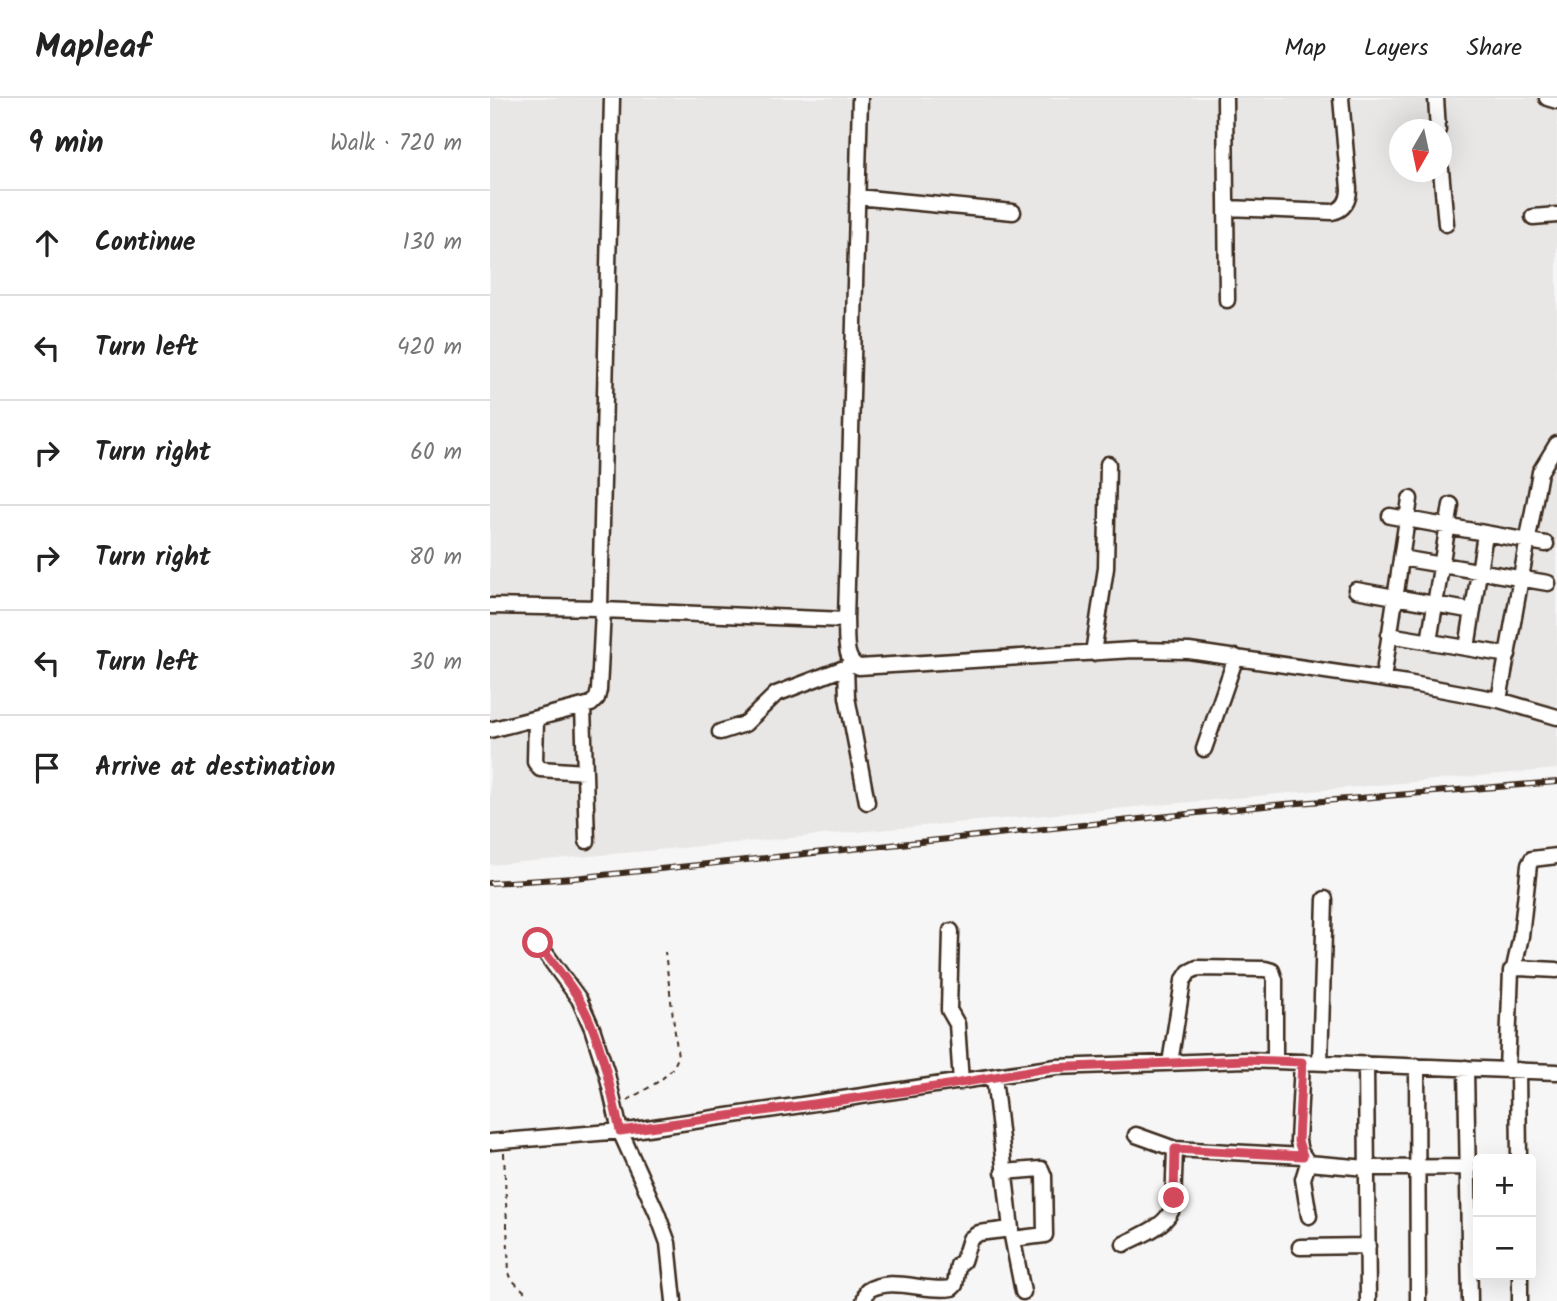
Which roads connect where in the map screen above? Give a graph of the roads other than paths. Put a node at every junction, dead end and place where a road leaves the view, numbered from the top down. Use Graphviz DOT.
graph roads {
  1 [pos="612,98"];
  2 [pos="860,98"];
  3 [pos="1225,98"];
  4 [pos="1341,98"];
  5 [pos="1436,98"];
  6 [pos="1547,98"];
  7 [pos="1557,102"];
  8 [pos="1437,119"];
  9 [pos="1442,182"];
  10 [pos="857,197"];
  11 [pos="1226,208"];
  12 [pos="1013,212"];
  13 [pos="1557,215"];
  14 [pos="1533,217"];
  15 [pos="1446,224"];
  16 [pos="1227,300"];
  17 [pos="1557,444"];
  18 [pos="1108,464"];
  19 [pos="1410,499"];
  20 [pos="1451,505"];
  21 [pos="1390,516"];
  22 [pos="1407,519"];
  23 [pos="1447,527"];
  24 [pos="1485,534"];
  25 [pos="1527,541"];
  26 [pos="1546,544"];
  27 [pos="1401,558"];
  28 [pos="1440,565"];
  29 [pos="1480,572"];
  30 [pos="1520,579"];
  31 [pos="1548,583"];
  32 [pos="1356,590"];
  33 [pos="1395,597"];
  34 [pos="1434,605"];
  35 [pos="490,606"];
  36 [pos="601,609"];
  37 [pos="1473,611"];
  38 [pos="846,620"];
  39 [pos="1389,635"];
  40 [pos="1429,642"];
  41 [pos="1467,648"];
  42 [pos="1093,653"];
  43 [pos="1508,655"];
  44 [pos="1236,657"];
  45 [pos="849,666"];
  46 [pos="1382,679"];
  47 [pos="1499,700"];
  48 [pos="583,706"];
  49 [pos="1557,717"];
  50 [pos="537,719"];
  51 [pos="490,730"];
  52 [pos="720,732"];
  53 [pos="1204,749"];
  54 [pos="585,772"];
  55 [pos="867,802"];
  56 [pos="587,841"];
  57 [pos="1557,856"];
  58 [pos="1325,899"];
  59 [pos="951,931"];
  60 [pos="538,943"];
  61 [pos="1514,968"];
  62 [pos="1557,970"];
  63 [pos="1275,1061"];
  64 [pos="1302,1062"];
  65 [pos="1170,1063"];
  66 [pos="1320,1063"];
  67 [pos="1366,1065"];
  68 [pos="1417,1066"];
  69 [pos="1466,1068"];
  70 [pos="1512,1069"];
  71 [pos="1557,1072"];
  72 [pos="994,1077"];
  73 [pos="961,1082"];
  74 [pos="620,1131"];
  75 [pos="1136,1135"];
  76 [pos="496,1141"];
  77 [pos="1175,1149"];
  78 [pos="1519,1154"];
  79 [pos="1305,1160"];
  80 [pos="1416,1167"];
  81 [pos="1468,1167"];
  82 [pos="1367,1168"];
  83 [pos="1003,1172"];
  84 [pos="1308,1216"];
  85 [pos="1012,1234"];
  86 [pos="1124,1244"];
  87 [pos="1368,1246"];
  88 [pos="1300,1247"];
  89 [pos="1520,1280"];
  90 [pos="1024,1292"];
  91 [pos="674,1301"];
  92 [pos="864,1301"];
  93 [pos="1368,1301"];
  94 [pos="1418,1301"];
  95 [pos="1470,1301"];
  96 [pos="1520,1301"];
  1 -- 36 [label="street"];
  2 -- 10 [label="street"];
  3 -- 11 [label="street"];
  4 -- 11 [label="street"];
  5 -- 8 [label="street"];
  6 -- 7 [label="street"];
  9 -- 15 [label="street"];
  10 -- 12 [label="street"];
  10 -- 38 [label="street"];
  11 -- 16 [label="street"];
  13 -- 14 [label="street"];
  17 -- 25 [label="street"];
  18 -- 42 [label="street"];
  19 -- 22 [label="street"];
  20 -- 23 [label="street"];
  21 -- 22 [label="street"];
  22 -- 23 [label="street"];
  22 -- 27 [label="street"];
  23 -- 24 [label="street"];
  23 -- 28 [label="street"];
  24 -- 25 [label="street"];
  24 -- 29 [label="street"];
  25 -- 26 [label="street"];
  25 -- 30 [label="street"];
  27 -- 28 [label="street"];
  27 -- 33 [label="street"];
  28 -- 29 [label="street"];
  28 -- 34 [label="street"];
  29 -- 30 [label="street"];
  29 -- 37 [label="street"];
  30 -- 31 [label="street"];
  30 -- 43 [label="street"];
  32 -- 33 [label="street"];
  33 -- 34 [label="street"];
  33 -- 39 [label="street"];
  34 -- 37 [label="street"];
  34 -- 40 [label="street"];
  35 -- 36 [label="street"];
  36 -- 38 [label="street"];
  36 -- 48 [label="street"];
  37 -- 41 [label="street"];
  38 -- 45 [label="street"];
  39 -- 40 [label="street"];
  39 -- 46 [label="street"];
  40 -- 41 [label="street"];
  41 -- 43 [label="street"];
  42 -- 44 [label="street"];
  42 -- 45 [label="street"];
  43 -- 47 [label="street"];
  44 -- 46 [label="street"];
  44 -- 53 [label="street"];
  45 -- 52 [label="street"];
  45 -- 55 [label="street"];
  46 -- 47 [label="street"];
  47 -- 49 [label="street"];
  48 -- 50 [label="street"];
  48 -- 54 [label="street"];
  50 -- 51 [label="street"];
  50 -- 54 [label="street"];
  54 -- 56 [label="street"];
  57 -- 61 [label="street"];
  58 -- 66 [label="street"];
  59 -- 73 [label="street"];
  60 -- 74 [label="street"];
  61 -- 62 [label="street"];
  61 -- 70 [label="street"];
  63 -- 64 [label="street"];
  63 -- 65 [label="street"];
  63 -- 65 [label="street"];
  64 -- 66 [label="street"];
  64 -- 79 [label="street"];
  65 -- 72 [label="street"];
  66 -- 67 [label="street"];
  67 -- 68 [label="street"];
  67 -- 82 [label="street"];
  68 -- 69 [label="street"];
  68 -- 80 [label="street"];
  69 -- 70 [label="street"];
  69 -- 81 [label="street"];
  70 -- 71 [label="street"];
  70 -- 78 [label="street"];
  72 -- 73 [label="street"];
  72 -- 83 [label="street"];
  73 -- 74 [label="street"];
  74 -- 76 [label="street"];
  74 -- 91 [label="street"];
  75 -- 77 [label="street"];
  77 -- 79 [label="street"];
  77 -- 86 [label="street"];
  79 -- 82 [label="street"];
  79 -- 84 [label="street"];
  80 -- 81 [label="street"];
  80 -- 82 [label="street"];
  80 -- 94 [label="street"];
  81 -- 95 [label="street"];
  82 -- 87 [label="street"];
  83 -- 85 [label="street"];
  83 -- 85 [label="street"];
  85 -- 90 [label="street"];
  85 -- 92 [label="street"];
  87 -- 88 [label="street"];
  87 -- 93 [label="street"];
  89 -- 96 [label="street"];
}
